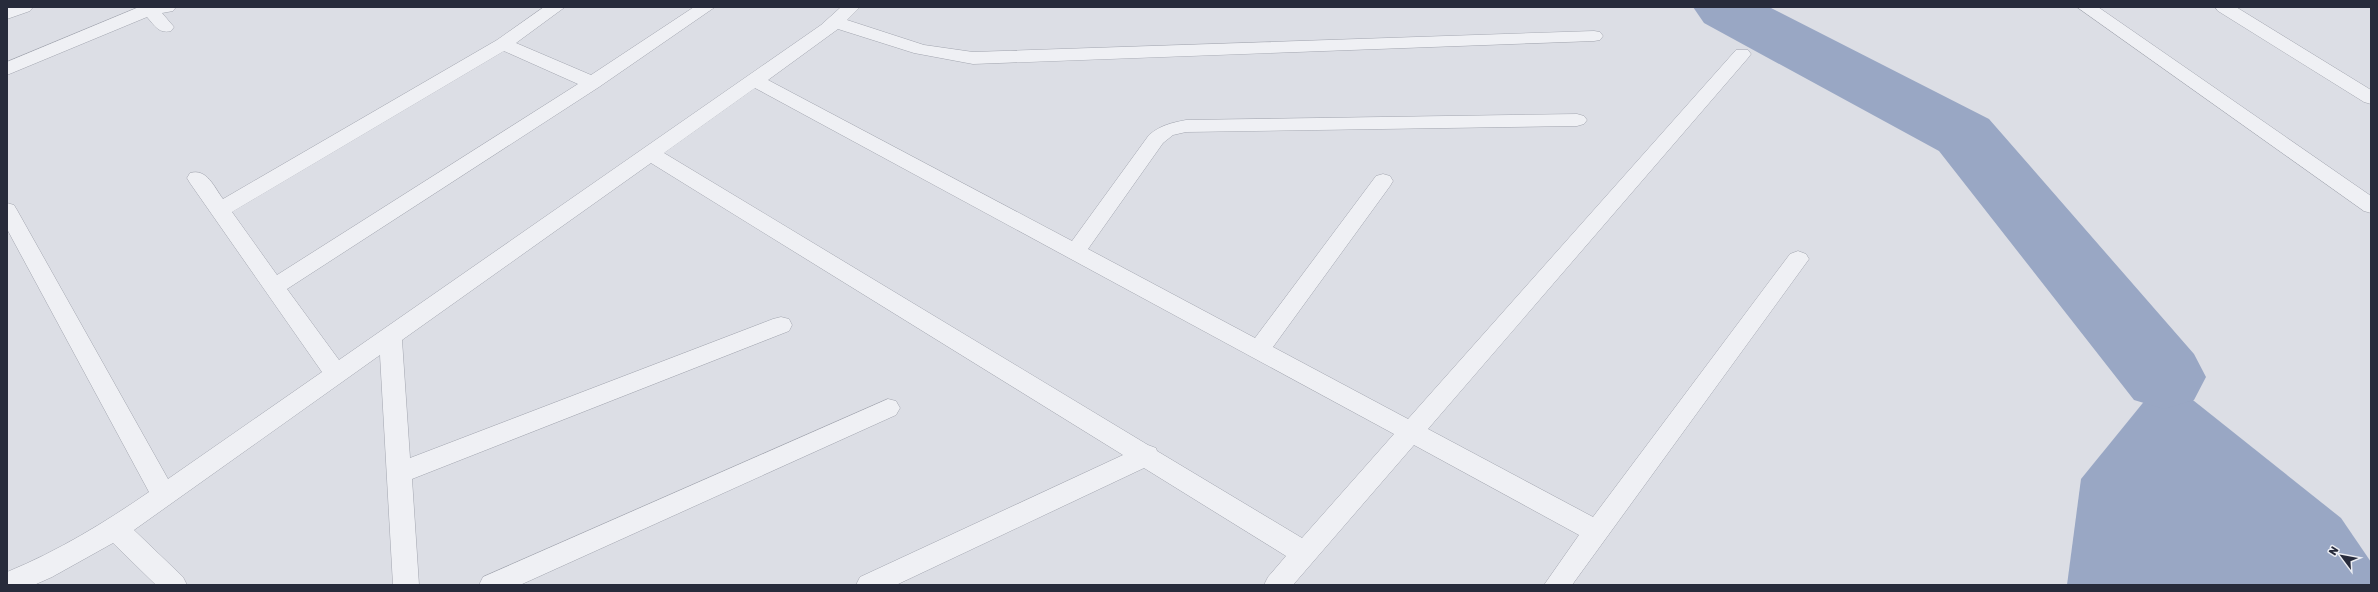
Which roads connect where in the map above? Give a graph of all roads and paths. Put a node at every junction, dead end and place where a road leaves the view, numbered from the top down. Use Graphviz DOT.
graph roads {
  1 [pos="24,7"];
  2 [pos="556,7"];
  3 [pos="706,7"];
  4 [pos="851,7"];
  5 [pos="2086,7"];
  6 [pos="2224,7"];
  7 [pos="155,8"];
  8 [pos="7,14"];
  9 [pos="835,22"];
  10 [pos="165,27"];
  11 [pos="1594,36"];
  12 [pos="503,44"];
  13 [pos="1742,54"];
  14 [pos="7,69"];
  15 [pos="754,80"];
  16 [pos="592,83"];
  17 [pos="2371,98"];
  18 [pos="1577,120"];
  19 [pos="650,153"];
  20 [pos="197,178"];
  21 [pos="1383,181"];
  22 [pos="2370,205"];
  23 [pos="7,210"];
  24 [pos="220,210"];
  25 [pos="1075,252"];
  26 [pos="1798,259"];
  27 [pos="274,286"];
  28 [pos="781,326"];
  29 [pos="390,336"];
  30 [pos="1258,350"];
  31 [pos="336,374"];
  32 [pos="888,408"];
  33 [pos="1411,432"];
  34 [pos="1147,456"];
  35 [pos="399,473"];
  36 [pos="164,495"];
  37 [pos="116,529"];
  38 [pos="1596,531"];
  39 [pos="1306,554"];
  40 [pos="7,584"];
  41 [pos="174,585"];
  42 [pos="406,585"];
  43 [pos="492,585"];
  44 [pos="869,585"];
  45 [pos="1277,585"];
  46 [pos="1557,585"];
  1 -- 8 [label="street"];
  2 -- 12 [label="street"];
  3 -- 16 [label="street"];
  4 -- 9 [label="street"];
  5 -- 22 [label="street"];
  6 -- 17 [label="street"];
  7 -- 10 [label="street"];
  7 -- 14 [label="street"];
  9 -- 11 [label="street"];
  9 -- 15 [label="street"];
  12 -- 16 [label="street"];
  12 -- 24 [label="street"];
  13 -- 33 [label="street"];
  15 -- 19 [label="street"];
  15 -- 25 [label="street"];
  16 -- 27 [label="street"];
  18 -- 25 [label="street"];
  19 -- 29 [label="street"];
  19 -- 34 [label="street"];
  20 -- 24 [label="street"];
  21 -- 30 [label="street"];
  23 -- 36 [label="street"];
  24 -- 27 [label="street"];
  25 -- 30 [label="street"];
  26 -- 38 [label="street"];
  27 -- 31 [label="street"];
  28 -- 35 [label="street"];
  29 -- 31 [label="street"];
  29 -- 35 [label="street"];
  30 -- 33 [label="street"];
  31 -- 36 [label="street"];
  32 -- 43 [label="street"];
  33 -- 38 [label="street"];
  33 -- 39 [label="street"];
  34 -- 39 [label="street"];
  34 -- 44 [label="street"];
  35 -- 42 [label="street"];
  36 -- 37 [label="street"];
  37 -- 40 [label="street"];
  37 -- 41 [label="street"];
  38 -- 46 [label="street"];
  39 -- 45 [label="street"];
}
